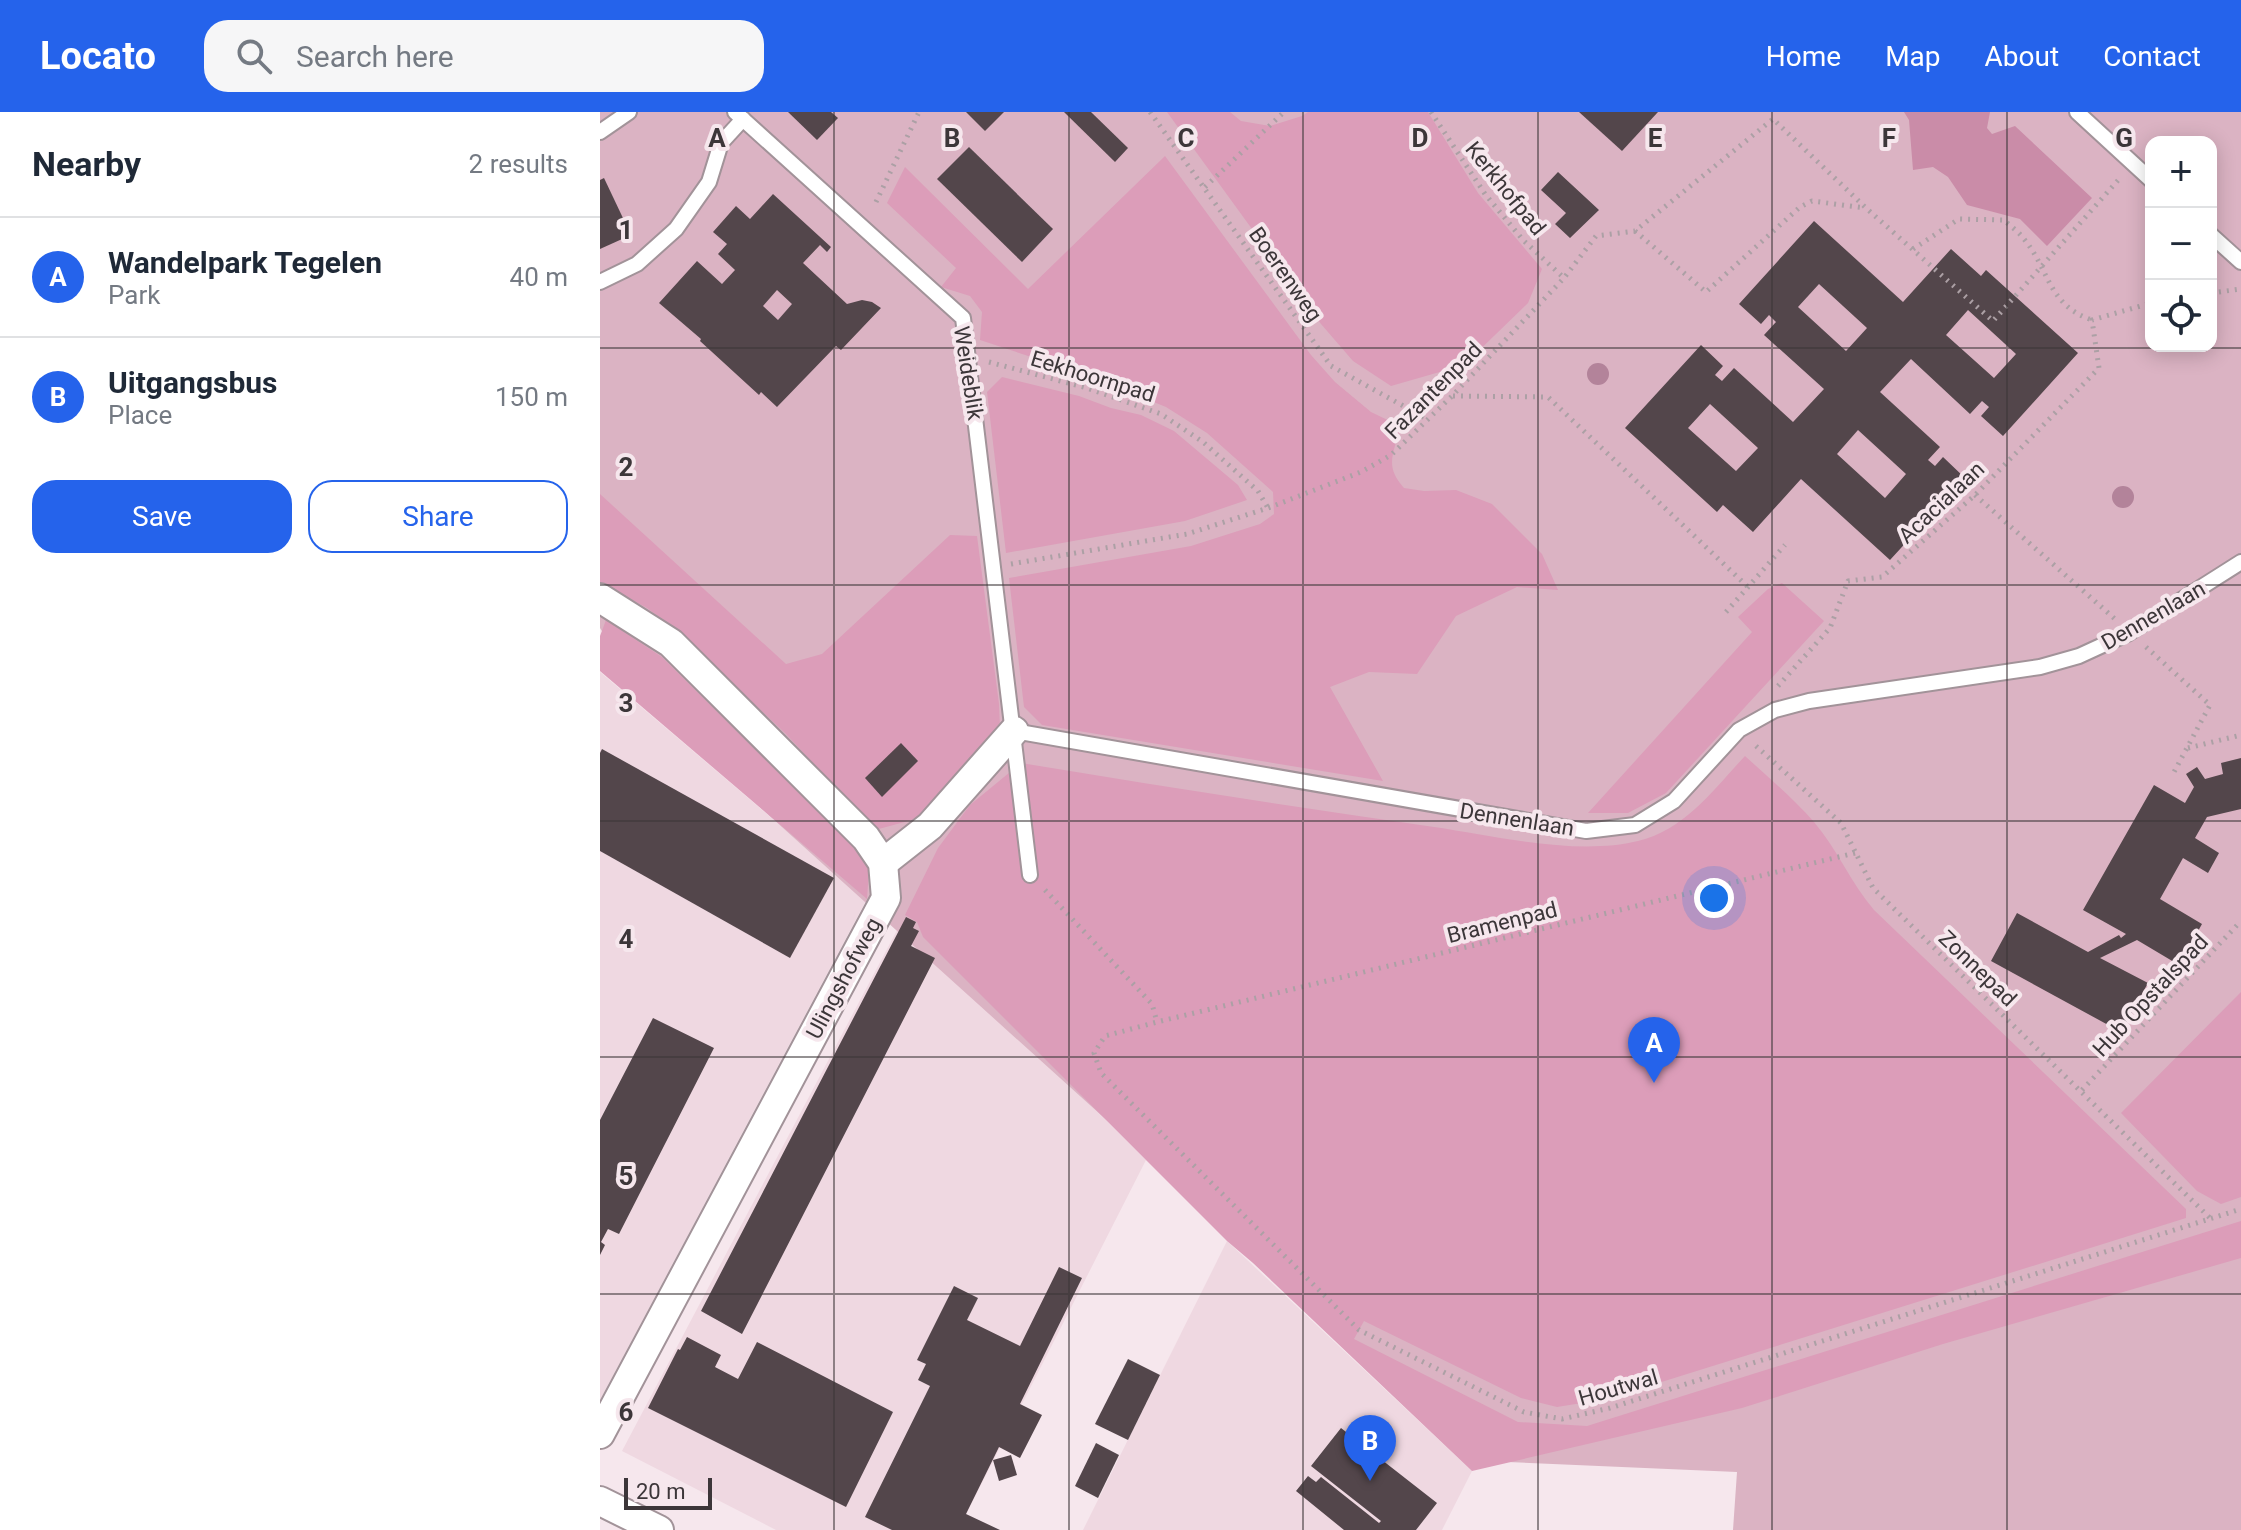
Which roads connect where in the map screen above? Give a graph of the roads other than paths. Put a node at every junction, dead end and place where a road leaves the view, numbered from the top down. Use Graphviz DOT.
graph roads {
  1 [pos="629,112"];
  2 [pos="2077,112"];
  3 [pos="739,116"];
  4 [pos="600,132"];
  5 [pos="2145,174"];
  6 [pos="2217,240"];
  7 [pos="2241,262"];
  8 [pos="600,282"];
  9 [pos="2241,562"];
  10 [pos="600,598"];
  11 [pos="1014,731"];
  12 [pos="883,863"];
  13 [pos="1030,875"];
  14 [pos="600,1434"];
  15 [pos="600,1501"];
  16 [pos="659,1530"];
  1 -- 4 [label="lane"];
  2 -- 5 [label="lane"];
  3 -- 8 [label="lane"];
  3 -- 11 [label="lane, Weideblik"];
  6 -- 7 [label="lane"];
  9 -- 11 [label="lane, Dennenlaan"];
  10 -- 12 [label="street"];
  11 -- 12 [label="street"];
  11 -- 13 [label="lane, Weideblik"];
  12 -- 14 [label="street, Ulingshofweg"];
  15 -- 16 [label="street"];
}
